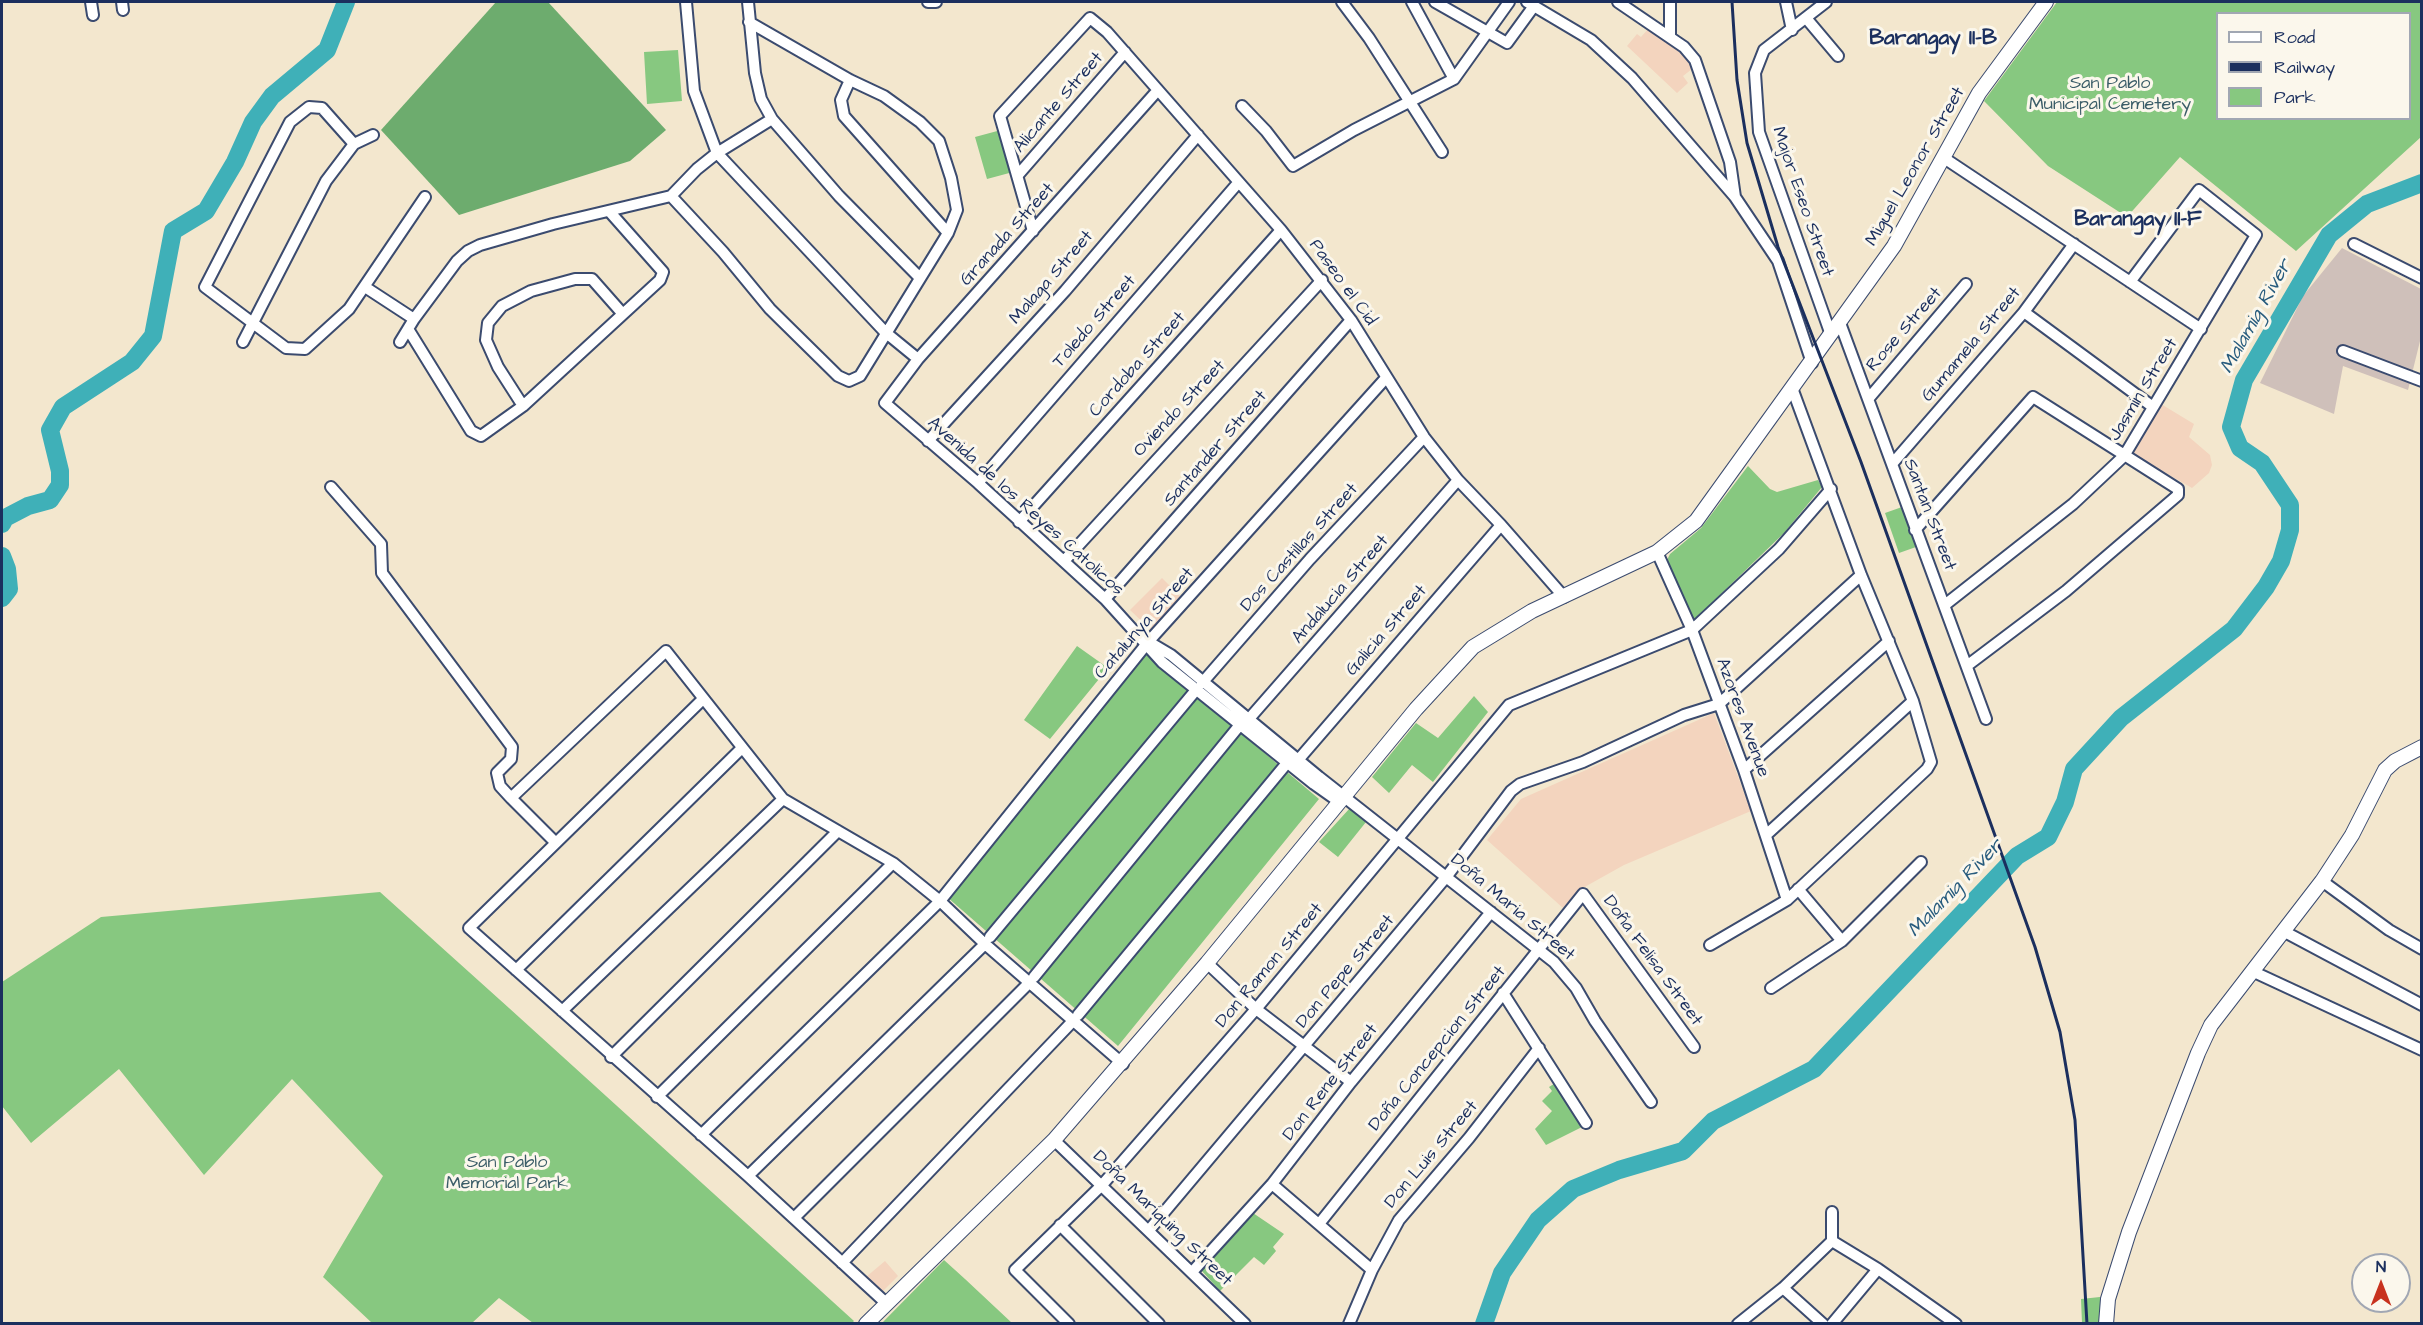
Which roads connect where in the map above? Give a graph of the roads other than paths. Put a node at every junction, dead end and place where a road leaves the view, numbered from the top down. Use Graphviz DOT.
graph roads {
  1 [pos="91,2"];
  2 [pos="686,2"];
  3 [pos="748,2"];
  4 [pos="928,2"];
  5 [pos="936,2"];
  6 [pos="1342,2"];
  7 [pos="1412,2"];
  8 [pos="1435,2"];
  9 [pos="1509,2"];
  10 [pos="1618,2"];
  11 [pos="1670,2"];
  12 [pos="1786,2"];
  13 [pos="1826,2"];
  14 [pos="2046,2"];
  15 [pos="1531,4"];
  16 [pos="93,15"];
  17 [pos="1806,18"];
  18 [pos="749,22"];
  19 [pos="1792,30"];
  20 [pos="1488,31"];
  21 [pos="1670,37"];
  22 [pos="1125,52"];
  23 [pos="1838,56"];
  24 [pos="1454,79"];
  25 [pos="850,80"];
  26 [pos="1158,90"];
  27 [pos="1410,101"];
  28 [pos="1242,106"];
  29 [pos="772,119"];
  30 [pos="373,135"];
  31 [pos="1198,135"];
  32 [pos="354,144"];
  33 [pos="1442,152"];
  34 [pos="717,153"];
  35 [pos="1944,158"];
  36 [pos="1018,175"];
  37 [pos="1238,183"];
  38 [pos="671,196"];
  39 [pos="425,197"];
  40 [pos="1736,197"];
  41 [pos="609,211"];
  42 [pos="1281,230"];
  43 [pos="1033,231"];
  44 [pos="948,234"];
  45 [pos="2074,244"];
  46 [pos="2354,244"];
  47 [pos="919,277"];
  48 [pos="2421,278"];
  49 [pos="1322,280"];
  50 [pos="2130,282"];
  51 [pos="1966,284"];
  52 [pos="365,287"];
  53 [pos="2024,312"];
  54 [pos="622,313"];
  55 [pos="414,319"];
  56 [pos="1350,320"];
  57 [pos="1840,323"];
  58 [pos="252,324"];
  59 [pos="408,329"];
  60 [pos="2201,329"];
  61 [pos="885,332"];
  62 [pos="1831,335"];
  63 [pos="243,342"];
  64 [pos="400,342"];
  65 [pos="2343,351"];
  66 [pos="1816,357"];
  67 [pos="918,358"];
  68 [pos="1385,379"];
  69 [pos="2421,381"];
  70 [pos="1792,388"];
  71 [pos="1869,398"];
  72 [pos="885,403"];
  73 [pos="523,406"];
  74 [pos="2153,407"];
  75 [pos="1424,437"];
  76 [pos="928,441"];
  77 [pos="2124,456"];
  78 [pos="1892,464"];
  79 [pos="1458,480"];
  80 [pos="978,483"];
  81 [pos="331,487"];
  82 [pos="1831,489"];
  83 [pos="1019,522"];
  84 [pos="1501,525"];
  85 [pos="1915,530"];
  86 [pos="1657,552"];
  87 [pos="1064,561"];
  88 [pos="1861,575"];
  89 [pos="1564,597"];
  90 [pos="1105,599"];
  91 [pos="1946,604"];
  92 [pos="1692,630"];
  93 [pos="1889,641"];
  94 [pos="1145,642"];
  95 [pos="1968,665"];
  96 [pos="1199,686"];
  97 [pos="703,699"];
  98 [pos="1912,701"];
  99 [pos="1719,704"];
  100 [pos="1986,718"];
  101 [pos="1244,723"];
  102 [pos="2421,747"];
  103 [pos="741,749"];
  104 [pos="1299,759"];
  105 [pos="1287,763"];
  106 [pos="1744,770"];
  107 [pos="511,798"];
  108 [pos="1341,798"];
  109 [pos="783,799"];
  110 [pos="838,831"];
  111 [pos="1766,836"];
  112 [pos="1398,838"];
  113 [pos="555,842"];
  114 [pos="1921,862"];
  115 [pos="893,863"];
  116 [pos="1447,876"];
  117 [pos="2322,881"];
  118 [pos="1798,889"];
  119 [pos="1583,894"];
  120 [pos="1786,900"];
  121 [pos="940,901"];
  122 [pos="1491,912"];
  123 [pos="2285,932"];
  124 [pos="987,940"];
  125 [pos="1842,941"];
  126 [pos="1710,945"];
  127 [pos="2421,949"];
  128 [pos="1538,950"];
  129 [pos="1208,963"];
  130 [pos="516,970"];
  131 [pos="2254,972"];
  132 [pos="1032,980"];
  133 [pos="1771,988"];
  134 [pos="1503,993"];
  135 [pos="2421,1005"];
  136 [pos="1256,1009"];
  137 [pos="562,1011"];
  138 [pos="1075,1019"];
  139 [pos="1305,1045"];
  140 [pos="1694,1047"];
  141 [pos="1539,1048"];
  142 [pos="2421,1050"];
  143 [pos="611,1057"];
  144 [pos="1123,1064"];
  145 [pos="1351,1082"];
  146 [pos="657,1096"];
  147 [pos="1651,1102"];
  148 [pos="1586,1123"];
  149 [pos="700,1135"];
  150 [pos="1054,1140"];
  151 [pos="748,1176"];
  152 [pos="1272,1184"];
  153 [pos="1102,1185"];
  154 [pos="1833,1212"];
  155 [pos="794,1218"];
  156 [pos="1319,1224"];
  157 [pos="1060,1225"];
  158 [pos="1150,1229"];
  159 [pos="1833,1241"];
  160 [pos="842,1263"];
  161 [pos="1878,1269"];
  162 [pos="1372,1270"];
  163 [pos="1193,1271"];
  164 [pos="1783,1288"];
  165 [pos="886,1303"];
  166 [pos="1946,1314"];
  167 [pos="1745,1321"];
  168 [pos="866,1323"];
  169 [pos="1069,1323"];
  170 [pos="1159,1323"];
  171 [pos="1245,1323"];
  172 [pos="1349,1323"];
  173 [pos="1823,1323"];
  174 [pos="1832,1323"];
  175 [pos="1938,1323"];
  176 [pos="1956,1323"];
  177 [pos="2106,1323"];
  1 -- 16 [label="street"];
  2 -- 34 [label="street"];
  3 -- 18 [label="street"];
  4 -- 5 [label="street"];
  6 -- 27 [label="street"];
  7 -- 24 [label="street"];
  8 -- 20 [label="street"];
  9 -- 20 [label="street"];
  10 -- 21 [label="street"];
  11 -- 21 [label="street"];
  12 -- 19 [label="street"];
  13 -- 17 [label="street, Major Eseo Street"];
  14 -- 35 [label="street, Miguel Leonor Street"];
  15 -- 20 [label="street"];
  15 -- 40 [label="street"];
  17 -- 19 [label="street, Major Eseo Street"];
  17 -- 23 [label="street"];
  18 -- 25 [label="street"];
  18 -- 29 [label="street"];
  19 -- 62 [label="street, Major Eseo Street"];
  20 -- 24 [label="street"];
  21 -- 40 [label="street"];
  22 -- 26 [label="street, Paseo el Cid"];
  22 -- 36 [label="street, Alicante Street"];
  22 -- 36 [label="street, Paseo el Cid"];
  24 -- 27 [label="street"];
  25 -- 44 [label="street"];
  25 -- 44 [label="street"];
  26 -- 31 [label="street, Paseo el Cid"];
  26 -- 43 [label="street, Granada Street"];
  27 -- 28 [label="street"];
  27 -- 33 [label="street"];
  29 -- 34 [label="street"];
  29 -- 47 [label="street"];
  30 -- 32 [label="street"];
  31 -- 37 [label="street, Paseo el Cid"];
  31 -- 76 [label="street, Malaga Street"];
  32 -- 58 [label="street"];
  32 -- 58 [label="street"];
  34 -- 38 [label="street"];
  34 -- 61 [label="street"];
  35 -- 45 [label="street"];
  35 -- 57 [label="street, Miguel Leonor Street"];
  36 -- 43 [label="street"];
  37 -- 42 [label="street, Paseo el Cid"];
  37 -- 80 [label="street, Toledo Street"];
  38 -- 41 [label="street"];
  38 -- 61 [label="street"];
  39 -- 52 [label="street"];
  40 -- 66 [label="street"];
  41 -- 54 [label="street"];
  41 -- 55 [label="street"];
  42 -- 49 [label="street, Paseo el Cid"];
  42 -- 83 [label="street, Cordoba Street"];
  43 -- 67 [label="street, Granada Street"];
  44 -- 47 [label="street"];
  45 -- 50 [label="street"];
  45 -- 53 [label="street, Gumamela Street"];
  46 -- 48 [label="street"];
  47 -- 61 [label="street"];
  49 -- 56 [label="street, Paseo el Cid"];
  49 -- 87 [label="street, Oviendo Street"];
  50 -- 60 [label="street"];
  50 -- 60 [label="street, Jasmin Street"];
  51 -- 71 [label="street, Rose Street"];
  52 -- 55 [label="street"];
  52 -- 58 [label="street"];
  53 -- 74 [label="street"];
  53 -- 78 [label="street, Gumamela Street"];
  54 -- 73 [label="street"];
  54 -- 73 [label="street"];
  55 -- 59 [label="street"];
  56 -- 68 [label="street, Paseo el Cid"];
  56 -- 90 [label="street, Santander Street"];
  57 -- 62 [label="street, Miguel Leonor Street"];
  57 -- 71 [label="street, Santan Street"];
  58 -- 63 [label="street"];
  59 -- 64 [label="street"];
  59 -- 73 [label="street"];
  60 -- 74 [label="street, Jasmin Street"];
  61 -- 67 [label="street"];
  62 -- 66 [label="street, Miguel Leonor Street"];
  65 -- 69 [label="street"];
  66 -- 70 [label="street, Miguel Leonor Street"];
  67 -- 72 [label="street, Granada Street"];
  68 -- 75 [label="street, Paseo el Cid"];
  68 -- 94 [label="street, Catalunya Street"];
  70 -- 82 [label="street"];
  70 -- 86 [label="street, Miguel Leonor Street"];
  71 -- 78 [label="street, Santan Street"];
  72 -- 76 [label="street, Avenida de los Reyes Catolicos"];
  74 -- 77 [label="street, Jasmin Street"];
  75 -- 79 [label="street, Paseo el Cid"];
  75 -- 96 [label="street, Dos Castillas Street"];
  76 -- 80 [label="street, Avenida de los Reyes Catolicos"];
  77 -- 85 [label="street"];
  77 -- 91 [label="street, Jasmin Street"];
  77 -- 95 [label="street"];
  78 -- 85 [label="street, Santan Street"];
  79 -- 84 [label="street, Paseo el Cid"];
  79 -- 101 [label="street, Andalucia Street"];
  80 -- 83 [label="street, Avenida de los Reyes Catolicos"];
  81 -- 107 [label="street"];
  82 -- 88 [label="street"];
  82 -- 92 [label="street"];
  83 -- 87 [label="street, Avenida de los Reyes Catolicos"];
  84 -- 89 [label="street, Paseo el Cid"];
  84 -- 104 [label="street, Galicia Street"];
  85 -- 91 [label="street, Santan Street"];
  86 -- 89 [label="street, Miguel Leonor Street"];
  86 -- 92 [label="street, Azores Avenue"];
  87 -- 90 [label="street, Avenida de los Reyes Catolicos"];
  88 -- 93 [label="street"];
  88 -- 99 [label="street"];
  89 -- 108 [label="street, Miguel Leonor Street"];
  90 -- 94 [label="street, Avenida de los Reyes Catolicos"];
  91 -- 95 [label="street, Santan Street"];
  92 -- 99 [label="street, Azores Avenue"];
  92 -- 112 [label="street, Don Ramon Street"];
  93 -- 98 [label="street"];
  93 -- 106 [label="street"];
  94 -- 96 [label="street, Avenida de los Reyes Catolicos"];
  94 -- 121 [label="street, Catalunya Street"];
  95 -- 100 [label="street, Santan Street"];
  96 -- 101 [label="street, Avenida de los Reyes Catolicos"];
  96 -- 124 [label="street, Dos Castillas Street"];
  97 -- 103 [label="street"];
  97 -- 107 [label="street"];
  97 -- 113 [label="street"];
  98 -- 111 [label="street"];
  98 -- 118 [label="street"];
  99 -- 106 [label="street, Azores Avenue"];
  99 -- 116 [label="street, Don Pepe Street"];
  101 -- 104 [label="street, Avenida de los Reyes Catolicos"];
  101 -- 105 [label="street, Avenida de los Reyes Catolicos"];
  101 -- 132 [label="street, Andalucia Street"];
  102 -- 117 [label="street"];
  103 -- 109 [label="street"];
  103 -- 130 [label="street"];
  104 -- 108 [label="street, Avenida de los Reyes Catolicos"];
  105 -- 108 [label="street, Avenida de los Reyes Catolicos"];
  105 -- 138 [label="street"];
  106 -- 111 [label="street, Azores Avenue"];
  107 -- 113 [label="street"];
  108 -- 112 [label="street, Doña Maria Street"];
  108 -- 129 [label="street, Miguel Leonor Street"];
  109 -- 110 [label="street"];
  109 -- 137 [label="street"];
  110 -- 115 [label="street"];
  110 -- 143 [label="street"];
  111 -- 120 [label="street, Azores Avenue"];
  112 -- 116 [label="street, Doña Maria Street"];
  112 -- 136 [label="street, Don Ramon Street"];
  113 -- 130 [label="street"];
  114 -- 125 [label="street"];
  115 -- 121 [label="street"];
  115 -- 146 [label="street"];
  116 -- 122 [label="street, Doña Maria Street"];
  116 -- 139 [label="street, Don Pepe Street"];
  117 -- 123 [label="street"];
  117 -- 127 [label="street"];
  118 -- 120 [label="street"];
  118 -- 125 [label="street"];
  119 -- 128 [label="street, Doña Concepcion Street"];
  119 -- 140 [label="street, Doña Felisa Street"];
  120 -- 126 [label="street"];
  121 -- 124 [label="street"];
  121 -- 149 [label="street, Catalunya Street"];
  122 -- 128 [label="street, Doña Maria Street"];
  122 -- 145 [label="street, Don Rene Street"];
  123 -- 131 [label="street"];
  123 -- 135 [label="street"];
  124 -- 132 [label="street"];
  124 -- 151 [label="street, Dos Castillas Street"];
  125 -- 133 [label="street"];
  128 -- 134 [label="street, Doña Concepcion Street"];
  128 -- 147 [label="street, Doña Maria Street"];
  129 -- 136 [label="street"];
  129 -- 144 [label="street, Miguel Leonor Street"];
  130 -- 137 [label="street"];
  131 -- 142 [label="street"];
  131 -- 177 [label="street"];
  132 -- 138 [label="street"];
  132 -- 155 [label="street, Andalucia Street"];
  134 -- 141 [label="street"];
  134 -- 156 [label="street, Doña Concepcion Street"];
  136 -- 139 [label="street"];
  136 -- 153 [label="street, Don Ramon Street"];
  137 -- 143 [label="street"];
  138 -- 144 [label="street"];
  138 -- 160 [label="street"];
  139 -- 145 [label="street"];
  139 -- 158 [label="street, Don Pepe Street"];
  141 -- 148 [label="street"];
  141 -- 162 [label="street, Don Luis Street"];
  143 -- 146 [label="street"];
  144 -- 150 [label="street, Miguel Leonor Street"];
  145 -- 152 [label="street, Don Rene Street"];
  146 -- 149 [label="street"];
  149 -- 151 [label="street"];
  150 -- 153 [label="street, Doña Mariquing Street"];
  150 -- 165 [label="street, Miguel Leonor Street"];
  151 -- 155 [label="street"];
  152 -- 156 [label="street"];
  152 -- 163 [label="street, Don Rene Street"];
  153 -- 157 [label="street, Don Ramon Street"];
  153 -- 158 [label="street, Doña Mariquing Street"];
  154 -- 159 [label="street"];
  155 -- 160 [label="street"];
  156 -- 162 [label="street"];
  157 -- 169 [label="street, Don Ramon Street"];
  157 -- 170 [label="street"];
  158 -- 163 [label="street, Doña Mariquing Street"];
  159 -- 161 [label="street"];
  159 -- 164 [label="street"];
  160 -- 165 [label="street"];
  161 -- 166 [label="street"];
  161 -- 174 [label="street"];
  162 -- 172 [label="street, Don Luis Street"];
  163 -- 171 [label="street, Doña Mariquing Street"];
  164 -- 167 [label="street"];
  164 -- 173 [label="street"];
  165 -- 168 [label="street, Miguel Leonor Street"];
  166 -- 175 [label="street"];
  166 -- 176 [label="street"];
}
